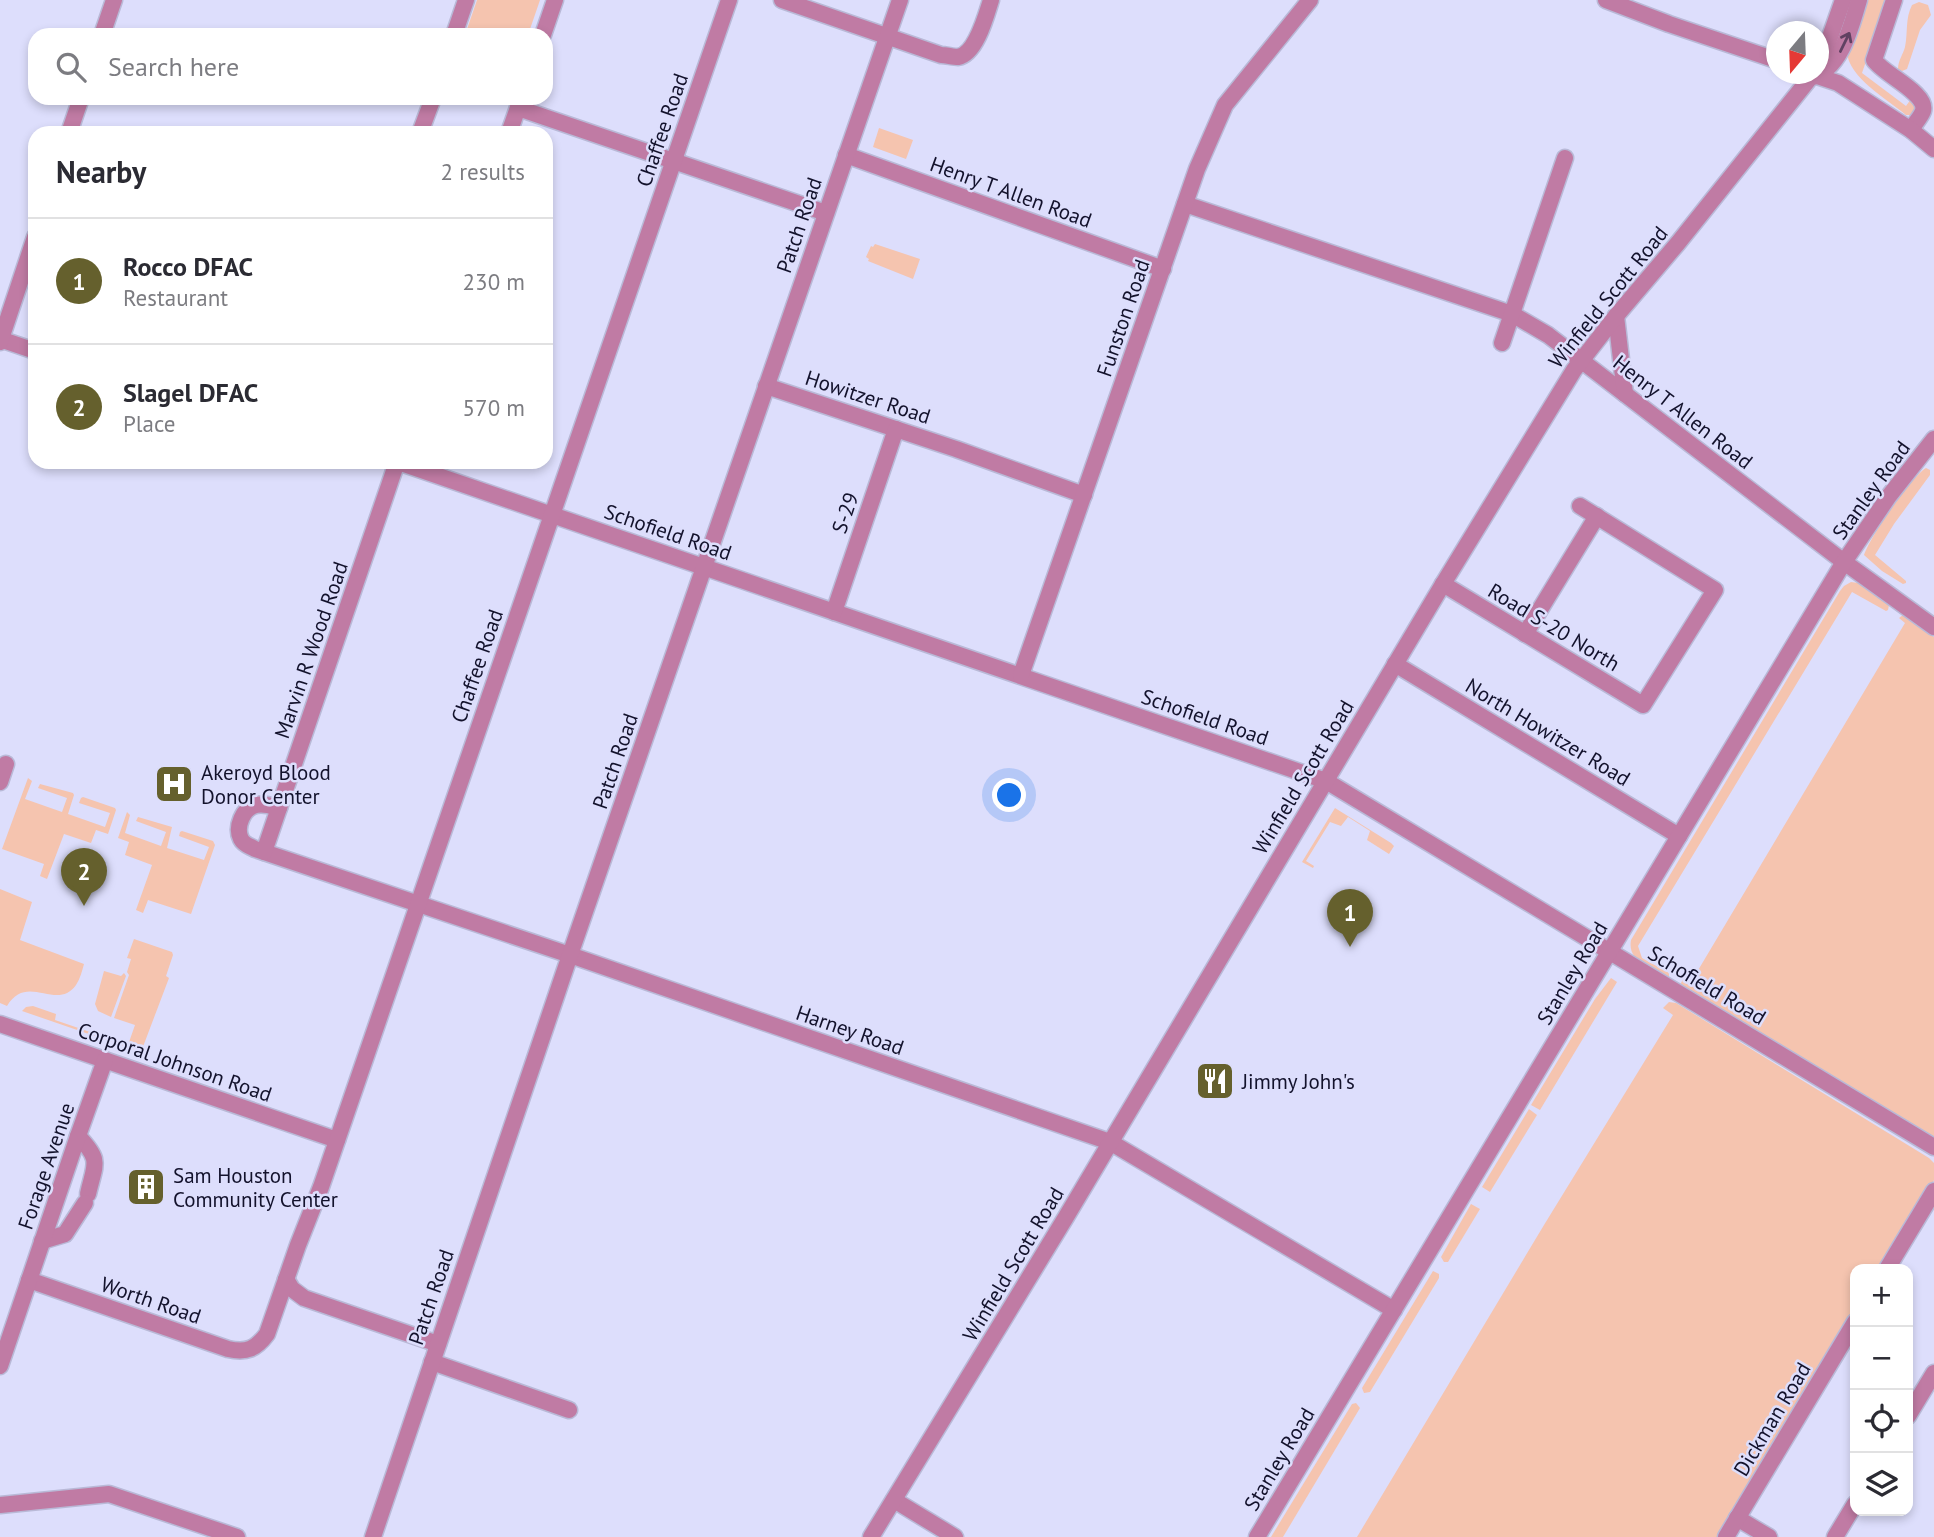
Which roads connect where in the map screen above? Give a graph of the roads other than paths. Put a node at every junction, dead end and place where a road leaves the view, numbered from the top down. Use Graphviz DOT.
graph roads {
  1 [pos="114,0"];
  2 [pos="466,0"];
  3 [pos="555,0"];
  4 [pos="729,0"];
  5 [pos="782,0"];
  6 [pos="901,0"];
  7 [pos="991,0"];
  8 [pos="1310,0"];
  9 [pos="1606,0"];
  10 [pos="1843,0"];
  11 [pos="1859,0"];
  12 [pos="1894,0"];
  13 [pos="104,28"];
  14 [pos="456,28"];
  15 [pos="545,28"];
  16 [pos="888,36"];
  17 [pos="1829,38"];
  18 [pos="1766,57"];
  19 [pos="1829,62"];
  20 [pos="1829,79"];
  21 [pos="1805,84"];
  22 [pos="79,105"];
  23 [pos="431,105"];
  24 [pos="518,105"];
  25 [pos="524,105"];
  26 [pos="71,126"];
  27 [pos="423,126"];
  28 [pos="511,126"];
  29 [pos="1911,130"];
  30 [pos="1934,149"];
  31 [pos="846,155"];
  32 [pos="1565,158"];
  33 [pos="673,161"];
  34 [pos="1185,204"];
  35 [pos="826,213"];
  36 [pos="28,258"];
  37 [pos="1163,269"];
  38 [pos="1512,314"];
  39 [pos="1616,316"];
  40 [pos="0,340"];
  41 [pos="1502,343"];
  42 [pos="28,349"];
  43 [pos="1581,359"];
  44 [pos="766,386"];
  45 [pos="1625,394"];
  46 [pos="896,429"];
  47 [pos="1934,439"];
  48 [pos="396,469"];
  49 [pos="419,469"];
  50 [pos="1084,495"];
  51 [pos="1580,506"];
  52 [pos="551,514"];
  53 [pos="1597,516"];
  54 [pos="1844,562"];
  55 [pos="705,567"];
  56 [pos="1443,584"];
  57 [pos="834,612"];
  58 [pos="1934,627"];
  59 [pos="1525,635"];
  60 [pos="1395,664"];
  61 [pos="1021,676"];
  62 [pos="6,764"];
  63 [pos="1326,781"];
  64 [pos="0,782"];
  65 [pos="279,808"];
  66 [pos="1679,836"];
  67 [pos="264,852"];
  68 [pos="419,903"];
  69 [pos="1610,951"];
  70 [pos="570,955"];
  71 [pos="0,1024"];
  72 [pos="105,1060"];
  73 [pos="78,1136"];
  74 [pos="337,1140"];
  75 [pos="1110,1142"];
  76 [pos="1934,1147"];
  77 [pos="1934,1191"];
  78 [pos="42,1241"];
  79 [pos="1890,1264"];
  80 [pos="286,1279"];
  81 [pos="29,1280"];
  82 [pos="1394,1310"];
  83 [pos="1852,1327"];
  84 [pos="438,1343"];
  85 [pos="260,1344"];
  86 [pos="432,1362"];
  87 [pos="0,1366"];
  88 [pos="1934,1373"];
  89 [pos="1913,1408"];
  90 [pos="569,1410"];
  91 [pos="894,1500"];
  92 [pos="0,1504"];
  93 [pos="1850,1512"];
  94 [pos="1737,1518"];
  95 [pos="237,1537"];
  96 [pos="373,1537"];
  97 [pos="871,1537"];
  98 [pos="955,1537"];
  99 [pos="1257,1537"];
  100 [pos="1726,1537"];
  101 [pos="1769,1537"];
  102 [pos="1835,1537"];
  1 -- 13 [label="street"];
  2 -- 14 [label="street"];
  3 -- 15 [label="street"];
  4 -- 33 [label="street, Chaffee Road"];
  5 -- 16 [label="street"];
  6 -- 16 [label="street, Patch Road"];
  7 -- 16 [label="street"];
  8 -- 34 [label="street, Funston Road"];
  9 -- 18 [label="street"];
  10 -- 17 [label="street, Winfield Scott Road"];
  19 -- 11 [label="street, one-way"];
  12 -- 29 [label="street"];
  16 -- 31 [label="street, Patch Road"];
  20 -- 29 [label="street"];
  21 -- 39 [label="street, Winfield Scott Road"];
  22 -- 26 [label="street"];
  23 -- 27 [label="street"];
  24 -- 28 [label="street"];
  25 -- 33 [label="street"];
  29 -- 30 [label="street"];
  31 -- 35 [label="street, Patch Road"];
  31 -- 37 [label="street, Henry T Allen Road"];
  32 -- 38 [label="street"];
  33 -- 35 [label="street"];
  33 -- 52 [label="street, Chaffee Road"];
  34 -- 37 [label="street, Funston Road"];
  34 -- 38 [label="street, Henry T Allen Road"];
  35 -- 44 [label="street, Patch Road"];
  36 -- 40 [label="street"];
  37 -- 50 [label="street, Funston Road"];
  38 -- 41 [label="street"];
  38 -- 43 [label="street, Henry T Allen Road"];
  39 -- 43 [label="street, Winfield Scott Road"];
  39 -- 45 [label="street"];
  40 -- 42 [label="street"];
  43 -- 45 [label="street, Henry T Allen Road"];
  43 -- 56 [label="street, Winfield Scott Road"];
  44 -- 46 [label="street, Howitzer Road"];
  44 -- 55 [label="street, Patch Road"];
  45 -- 54 [label="street, Henry T Allen Road"];
  46 -- 50 [label="street, Howitzer Road"];
  46 -- 57 [label="street, S-29"];
  47 -- 54 [label="street, Stanley Road"];
  48 -- 65 [label="street, Marvin R Wood Road"];
  49 -- 52 [label="street, Schofield Road"];
  50 -- 61 [label="street, Funston Road"];
  51 -- 53 [label="street"];
  52 -- 55 [label="street, Schofield Road"];
  52 -- 68 [label="street, Chaffee Road"];
  53 -- 59 [label="street"];
  53 -- 59 [label="street, Road S-20 North"];
  54 -- 58 [label="street, Henry T Allen Road"];
  54 -- 66 [label="street, Stanley Road"];
  55 -- 57 [label="street, Schofield Road"];
  55 -- 70 [label="street, Patch Road"];
  56 -- 59 [label="street, Road S-20 North"];
  56 -- 60 [label="street, Winfield Scott Road"];
  57 -- 61 [label="street, Schofield Road"];
  60 -- 63 [label="street, Winfield Scott Road"];
  60 -- 66 [label="street, North Howitzer Road"];
  61 -- 63 [label="street, Schofield Road"];
  62 -- 64 [label="street"];
  63 -- 69 [label="street, Schofield Road"];
  63 -- 75 [label="street, Winfield Scott Road"];
  65 -- 67 [label="street, Marvin R Wood Road"];
  65 -- 67 [label="street"];
  66 -- 69 [label="street, Stanley Road"];
  67 -- 68 [label="street, Harney Road"];
  68 -- 70 [label="street, Harney Road"];
  68 -- 74 [label="street, Chaffee Road"];
  69 -- 76 [label="street, Schofield Road"];
  69 -- 82 [label="street, Stanley Road"];
  70 -- 75 [label="street, Harney Road"];
  70 -- 84 [label="street, Patch Road"];
  71 -- 72 [label="street, Corporal Johnson Road"];
  72 -- 73 [label="street, Forage Avenue"];
  72 -- 74 [label="street, Corporal Johnson Road"];
  73 -- 78 [label="street, Forage Avenue"];
  73 -- 78 [label="street"];
  74 -- 80 [label="street, Chaffee Road"];
  75 -- 82 [label="street, Harney Road"];
  75 -- 91 [label="street, Winfield Scott Road"];
  77 -- 79 [label="street"];
  78 -- 81 [label="street, Forage Avenue"];
  80 -- 84 [label="street"];
  80 -- 85 [label="street, Chaffee Road"];
  81 -- 85 [label="street, Worth Road"];
  81 -- 87 [label="street, Forage Avenue"];
  82 -- 99 [label="street, Stanley Road"];
  83 -- 94 [label="street, Dickman Road"];
  84 -- 86 [label="street, Patch Road"];
  86 -- 90 [label="street"];
  86 -- 96 [label="street, Patch Road"];
  88 -- 89 [label="street"];
  91 -- 97 [label="street, Winfield Scott Road"];
  91 -- 98 [label="street"];
  92 -- 95 [label="street"];
  93 -- 102 [label="street"];
  94 -- 100 [label="street, Dickman Road"];
  94 -- 101 [label="street"];
}
